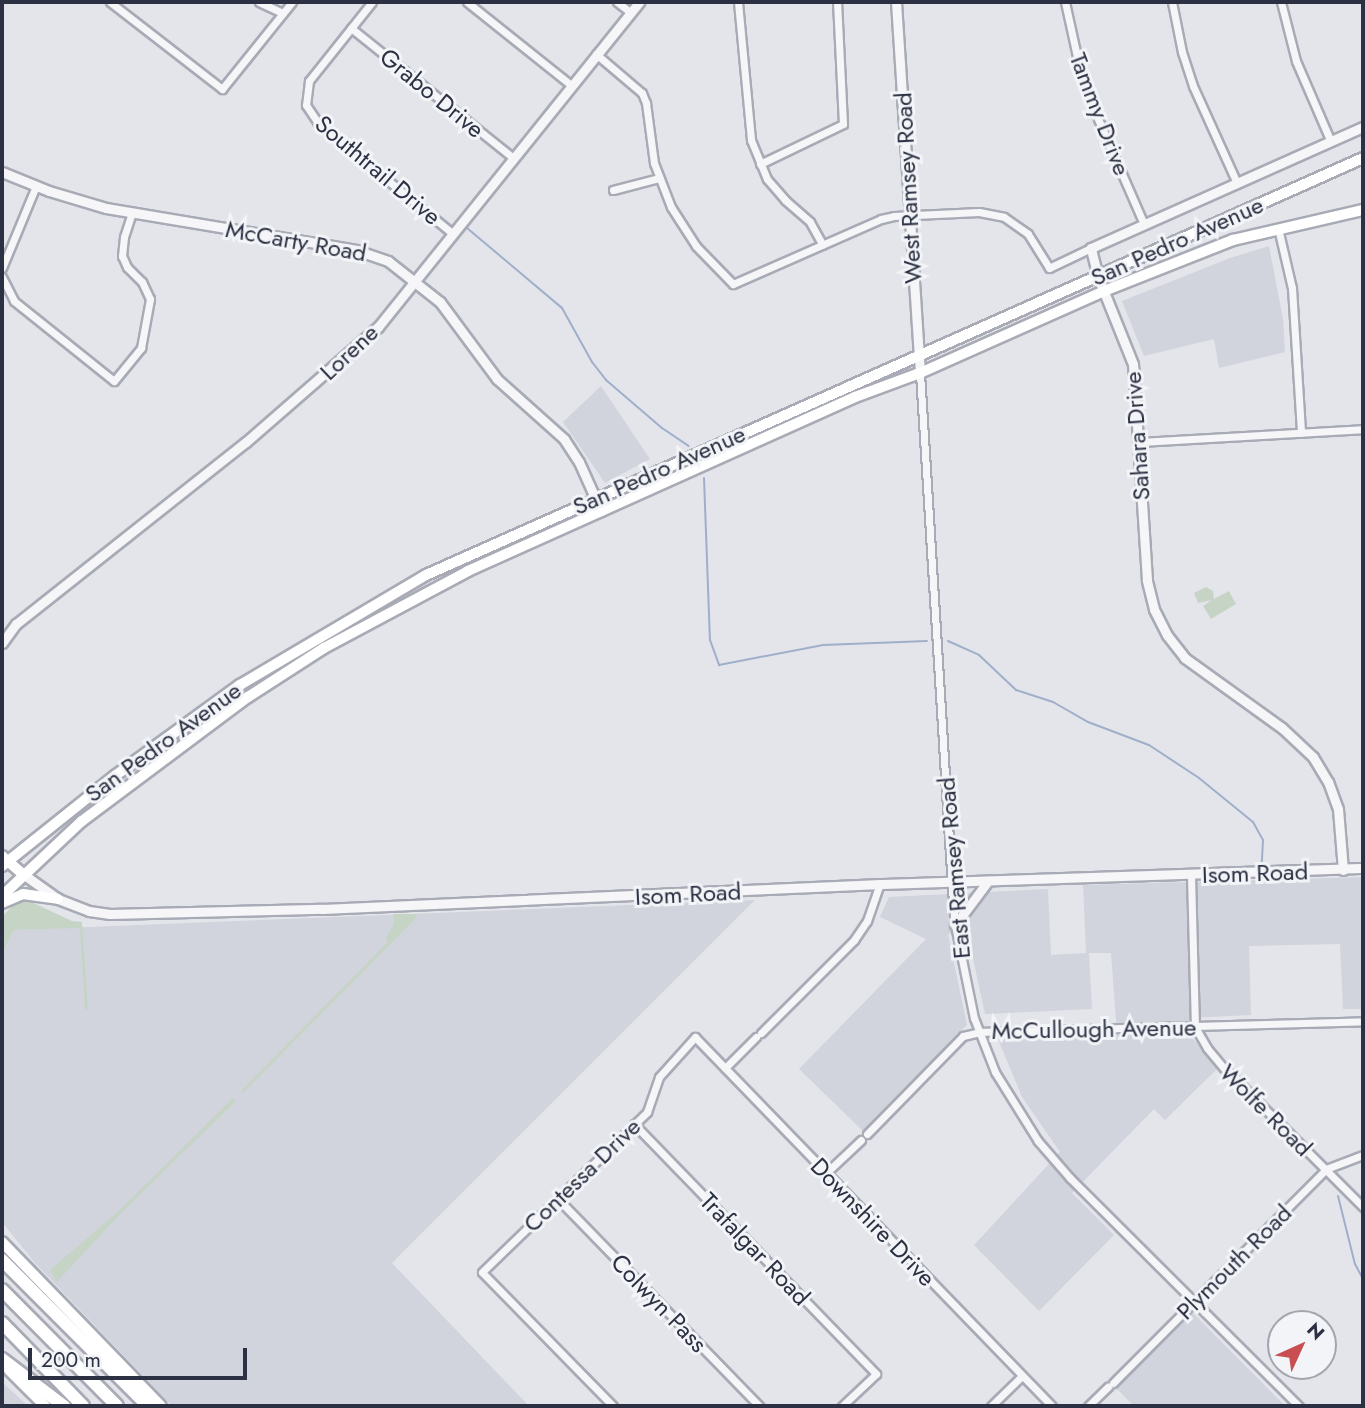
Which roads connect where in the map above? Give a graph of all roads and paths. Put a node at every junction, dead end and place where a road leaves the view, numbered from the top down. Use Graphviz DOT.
graph roads {
  1 [pos="110,2"];
  2 [pos="259,2"];
  3 [pos="292,2"];
  4 [pos="372,2"];
  5 [pos="467,2"];
  6 [pos="617,2"];
  7 [pos="639,2"];
  8 [pos="738,2"];
  9 [pos="837,2"];
  10 [pos="896,2"];
  11 [pos="1065,2"];
  12 [pos="1172,2"];
  13 [pos="1281,2"];
  14 [pos="630,12"];
  15 [pos="283,13"];
  16 [pos="351,28"];
  17 [pos="596,54"];
  18 [pos="571,85"];
  19 [pos="1363,127"];
  20 [pos="1331,142"];
  21 [pos="513,158"];
  22 [pos="1363,158"];
  23 [pos="760,164"];
  24 [pos="2,172"];
  25 [pos="659,178"];
  26 [pos="1237,183"];
  27 [pos="36,186"];
  28 [pos="613,190"];
  29 [pos="1363,210"];
  30 [pos="132,213"];
  31 [pos="911,214"];
  32 [pos="1144,224"];
  33 [pos="1278,228"];
  34 [pos="452,233"];
  35 [pos="823,245"];
  36 [pos="1091,248"];
  37 [pos="2,268"];
  38 [pos="2,277"];
  39 [pos="1098,277"];
  40 [pos="414,280"];
  41 [pos="1104,291"];
  42 [pos="918,356"];
  43 [pos="920,373"];
  44 [pos="764,424"];
  45 [pos="1363,429"];
  46 [pos="1301,433"];
  47 [pos="769,436"];
  48 [pos="1139,442"];
  49 [pos="596,498"];
  50 [pos="601,511"];
  51 [pos="2,643"];
  52 [pos="231,691"];
  53 [pos="239,703"];
  54 [pos="211,705"];
  55 [pos="220,717"];
  56 [pos="4,861"];
  57 [pos="1363,868"];
  58 [pos="1342,870"];
  59 [pos="23,874"];
  60 [pos="1191,874"];
  61 [pos="988,881"];
  62 [pos="952,882"];
  63 [pos="880,884"];
  64 [pos="2,896"];
  65 [pos="58,899"];
  66 [pos="2,903"];
  67 [pos="955,925"];
  68 [pos="1363,1021"];
  69 [pos="1195,1027"];
  70 [pos="980,1032"];
  71 [pos="695,1037"];
  72 [pos="725,1068"];
  73 [pos="634,1124"];
  74 [pos="1363,1155"];
  75 [pos="1326,1170"];
  76 [pos="826,1173"];
  77 [pos="558,1199"];
  78 [pos="1363,1207"];
  79 [pos="2,1236"];
  80 [pos="2,1242"];
  81 [pos="2,1260"];
  82 [pos="23,1264"];
  83 [pos="2,1290"];
  84 [pos="1195,1302"];
  85 [pos="2,1323"];
  86 [pos="101,1353"];
  87 [pos="2,1360"];
  88 [pos="1022,1376"];
  89 [pos="45,1406"];
  90 [pos="64,1406"];
  91 [pos="83,1406"];
  92 [pos="117,1406"];
  93 [pos="150,1406"];
  94 [pos="161,1406"];
  95 [pos="612,1406"];
  96 [pos="759,1406"];
  97 [pos="842,1406"];
  98 [pos="991,1406"];
  99 [pos="1052,1406"];
  100 [pos="1088,1406"];
  101 [pos="1299,1406"];
  1 -- 15 [label="street"];
  2 -- 15 [label="street"];
  3 -- 15 [label="street"];
  4 -- 16 [label="street"];
  5 -- 18 [label="street"];
  6 -- 14 [label="street"];
  7 -- 14 [label="street, Lorene"];
  8 -- 23 [label="street"];
  9 -- 23 [label="street"];
  10 -- 31 [label="street, West Ramsey Road"];
  11 -- 32 [label="street, Tammy Drive"];
  12 -- 26 [label="street"];
  13 -- 20 [label="street"];
  14 -- 17 [label="street, Lorene"];
  16 -- 21 [label="street, Grabo Drive"];
  16 -- 34 [label="street, Southtrail Drive"];
  17 -- 18 [label="street, Lorene"];
  17 -- 25 [label="street"];
  18 -- 21 [label="street, Lorene"];
  19 -- 20 [label="street, San Pedro Avenue"];
  20 -- 26 [label="street, San Pedro Avenue"];
  21 -- 34 [label="street, Lorene"];
  22 -- 39 [label="main road, San Pedro Avenue"];
  23 -- 35 [label="street"];
  24 -- 27 [label="street, McCarty Road"];
  25 -- 28 [label="street"];
  25 -- 35 [label="street"];
  26 -- 32 [label="street, San Pedro Avenue"];
  27 -- 30 [label="street, McCarty Road"];
  27 -- 37 [label="street"];
  29 -- 33 [label="main road, San Pedro Avenue"];
  30 -- 38 [label="street"];
  30 -- 40 [label="street, McCarty Road"];
  31 -- 35 [label="street"];
  31 -- 36 [label="street"];
  31 -- 42 [label="street, West Ramsey Road"];
  32 -- 36 [label="street, San Pedro Avenue"];
  33 -- 41 [label="main road, San Pedro Avenue"];
  33 -- 46 [label="street"];
  34 -- 40 [label="street, Lorene"];
  36 -- 39 [label="street, Sahara Drive"];
  39 -- 41 [label="street, Sahara Drive"];
  39 -- 42 [label="main road, San Pedro Avenue"];
  40 -- 49 [label="street, McCarty Road"];
  40 -- 51 [label="street, Lorene"];
  41 -- 43 [label="main road, San Pedro Avenue"];
  41 -- 48 [label="street, Sahara Drive"];
  42 -- 43 [label="street, West Ramsey Road"];
  42 -- 44 [label="main road, San Pedro Avenue"];
  43 -- 47 [label="main road, San Pedro Avenue"];
  43 -- 62 [label="street, East Ramsey Road"];
  44 -- 47 [label="main road"];
  44 -- 49 [label="main road, San Pedro Avenue"];
  45 -- 46 [label="street"];
  46 -- 48 [label="street"];
  47 -- 50 [label="main road, San Pedro Avenue"];
  48 -- 58 [label="street, Sahara Drive"];
  49 -- 50 [label="street, McCarty Road"];
  49 -- 52 [label="main road, San Pedro Avenue"];
  50 -- 53 [label="main road, San Pedro Avenue"];
  52 -- 53 [label="main road"];
  52 -- 54 [label="main road, San Pedro Avenue"];
  53 -- 55 [label="main road, San Pedro Avenue"];
  54 -- 55 [label="main road"];
  54 -- 56 [label="main road, San Pedro Avenue"];
  55 -- 59 [label="main road, San Pedro Avenue"];
  56 -- 59 [label="main road"];
  57 -- 58 [label="street, Isom Road"];
  58 -- 60 [label="street, Isom Road"];
  59 -- 64 [label="main road, San Pedro Avenue"];
  59 -- 65 [label="street, Isom Road"];
  60 -- 61 [label="street, Isom Road"];
  60 -- 69 [label="street"];
  61 -- 62 [label="street, Isom Road"];
  61 -- 67 [label="street"];
  62 -- 63 [label="street, Isom Road"];
  62 -- 67 [label="street, East Ramsey Road"];
  63 -- 65 [label="street, Isom Road"];
  63 -- 72 [label="street"];
  65 -- 66 [label="main road"];
  67 -- 70 [label="street, East Ramsey Road"];
  68 -- 69 [label="street, McCullough Avenue"];
  69 -- 70 [label="street, McCullough Avenue"];
  69 -- 75 [label="street, Wolfe Road"];
  70 -- 76 [label="street, McCullough Avenue"];
  70 -- 84 [label="street, East Ramsey Road"];
  71 -- 72 [label="street, Downshire Drive"];
  71 -- 73 [label="street, Contessa Drive"];
  72 -- 76 [label="street, Downshire Drive"];
  73 -- 77 [label="street, Contessa Drive"];
  73 -- 97 [label="street, Trafalgar Road"];
  74 -- 75 [label="street, Plymouth Road"];
  75 -- 78 [label="street, Wolfe Road"];
  75 -- 84 [label="street, Plymouth Road"];
  76 -- 88 [label="street, Downshire Drive"];
  77 -- 95 [label="street, Contessa Drive"];
  77 -- 96 [label="street, Colwyn Pass"];
  79 -- 82 [label="main road"];
  80 -- 82 [label="main road"];
  81 -- 86 [label="highway"];
  82 -- 86 [label="main road"];
  83 -- 92 [label="highway"];
  84 -- 100 [label="street, Plymouth Road"];
  84 -- 101 [label="street, East Ramsey Road"];
  85 -- 91 [label="highway"];
  86 -- 93 [label="highway"];
  86 -- 94 [label="main road"];
  87 -- 89 [label="main road"];
  87 -- 90 [label="highway"];
  88 -- 98 [label="street"];
  88 -- 99 [label="street, Downshire Drive"];
}
